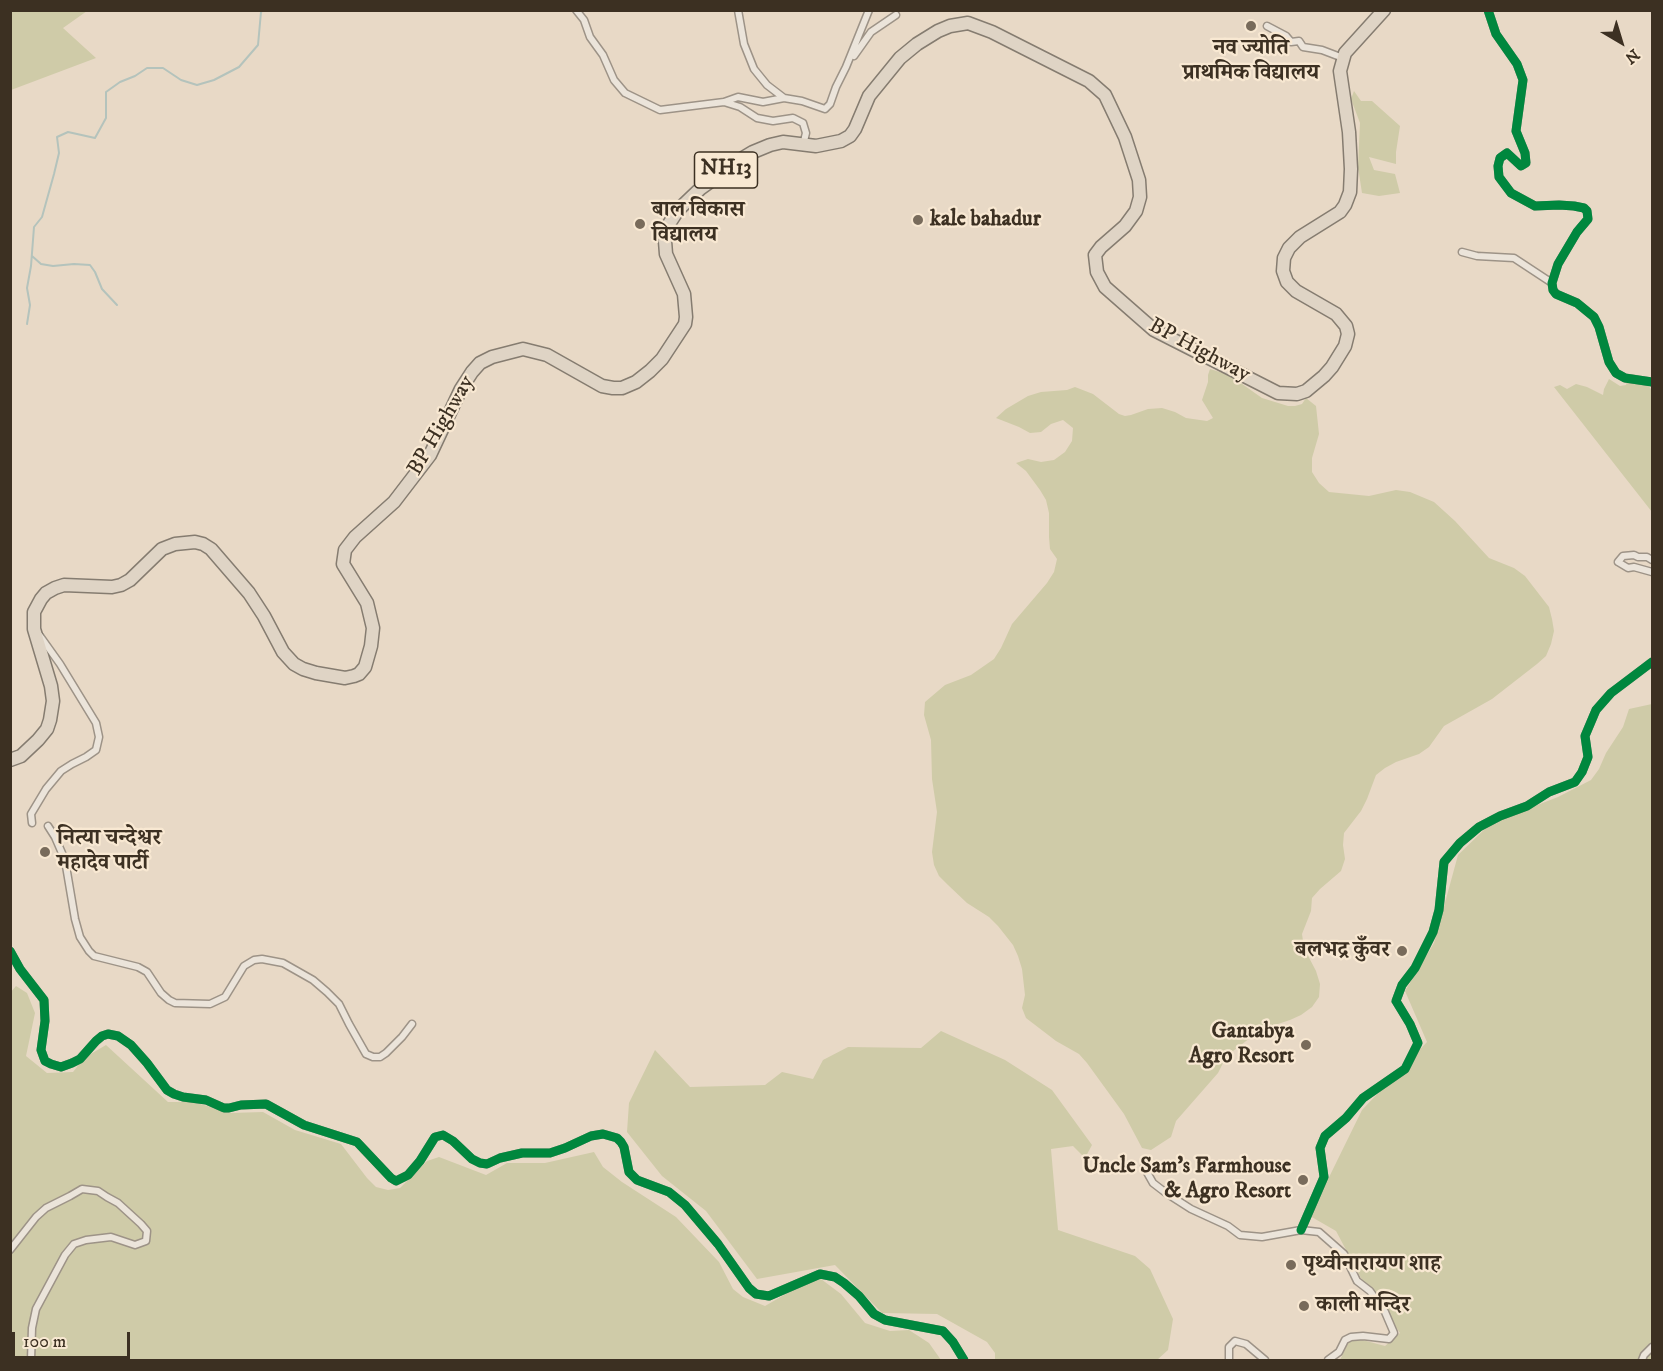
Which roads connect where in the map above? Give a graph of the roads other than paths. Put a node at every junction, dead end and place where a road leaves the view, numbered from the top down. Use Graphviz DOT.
graph roads {
  1 [pos="576,10"];
  2 [pos="738,10"];
  3 [pos="869,10"];
  4 [pos="1384,10"];
  5 [pos="1488,10"];
  6 [pos="896,15"];
  7 [pos="1267,26"];
  8 [pos="1343,58"];
  9 [pos="836,87"];
  10 [pos="784,98"];
  11 [pos="724,102"];
  12 [pos="803,145"];
  13 [pos="1462,252"];
  14 [pos="1552,283"];
  15 [pos="1653,382"];
  16 [pos="1653,560"];
  17 [pos="1653,572"];
  18 [pos="34,629"];
  19 [pos="1653,662"];
  20 [pos="10,760"];
  21 [pos="32,824"];
  22 [pos="48,826"];
  23 [pos="11,953"];
  24 [pos="411,1024"];
  25 [pos="1144,1167"];
  26 [pos="1301,1230"];
  27 [pos="10,1250"];
  28 [pos="1653,1347"];
  29 [pos="31,1360"];
  30 [pos="964,1360"];
  31 [pos="1229,1360"];
  32 [pos="1265,1360"];
  33 [pos="1328,1360"];
  34 [pos="1642,1360"];
  1 -- 11 [label="street"];
  2 -- 10 [label="street"];
  3 -- 9 [label="street"];
  4 -- 8 [label="highway"];
  5 -- 14 [label="street"];
  6 -- 9 [label="street"];
  7 -- 8 [label="street"];
  8 -- 12 [label="highway, BP Highway / NH13"];
  9 -- 10 [label="street"];
  10 -- 11 [label="street"];
  11 -- 12 [label="street"];
  12 -- 18 [label="highway, BP Highway / NH13"];
  13 -- 14 [label="street"];
  14 -- 15 [label="street"];
  16 -- 17 [label="street"];
  18 -- 20 [label="highway, BP Highway / NH13"];
  18 -- 21 [label="street"];
  19 -- 26 [label="street"];
  22 -- 24 [label="street"];
  23 -- 30 [label="street"];
  25 -- 26 [label="street"];
  26 -- 33 [label="street"];
  27 -- 29 [label="street"];
  28 -- 34 [label="street"];
  31 -- 32 [label="street"];
}
